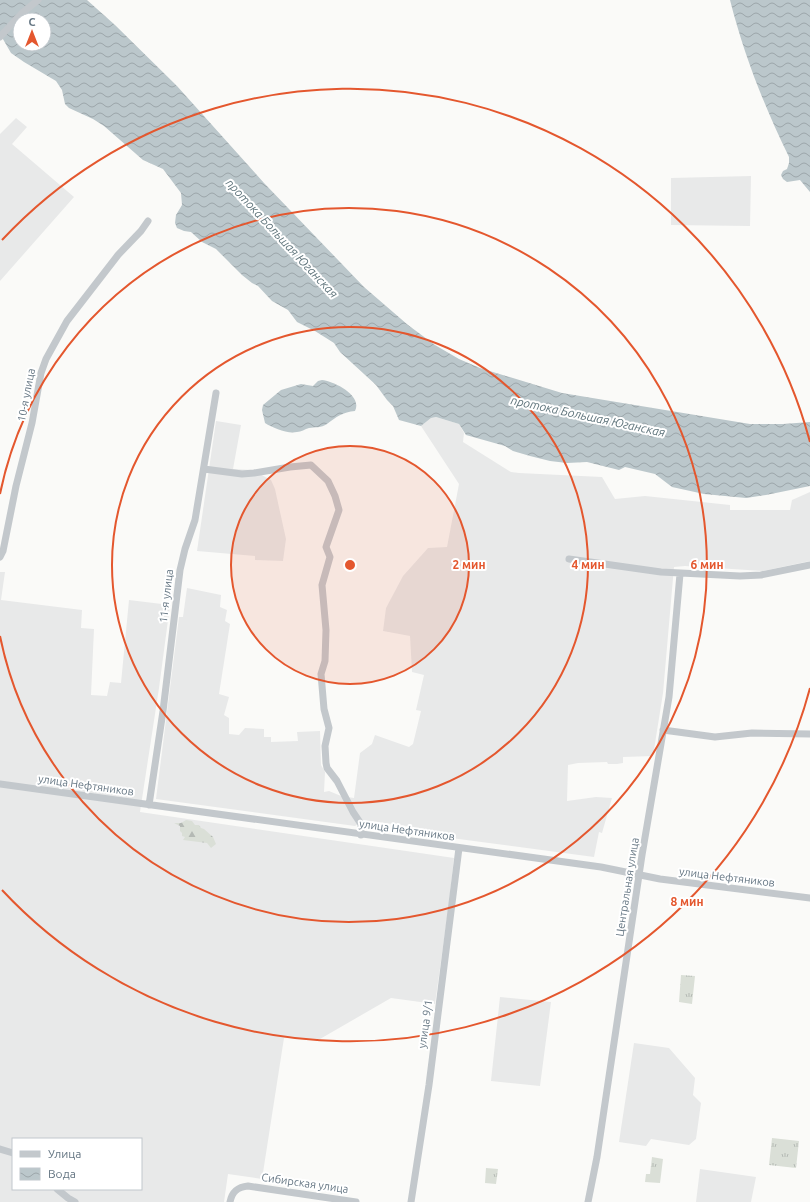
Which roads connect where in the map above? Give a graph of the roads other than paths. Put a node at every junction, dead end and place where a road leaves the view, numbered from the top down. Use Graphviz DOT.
graph roads {
  1 [pos="38,0"];
  2 [pos="0,37"];
  3 [pos="148,221"];
  4 [pos="216,393"];
  5 [pos="204,469"];
  6 [pos="0,557"];
  7 [pos="568,559"];
  8 [pos="810,565"];
  9 [pos="680,574"];
  10 [pos="663,730"];
  11 [pos="810,734"];
  12 [pos="0,784"];
  13 [pos="149,805"];
  14 [pos="361,835"];
  15 [pos="459,848"];
  16 [pos="639,875"];
  17 [pos="810,898"];
  18 [pos="0,1149"];
  19 [pos="12,1153"];
  20 [pos="596,1162"];
  21 [pos="58,1190"];
  22 [pos="75,1202"];
  23 [pos="230,1202"];
  24 [pos="356,1202"];
  25 [pos="412,1202"];
  26 [pos="588,1202"];
  27 [pos="594,1202"];
  1 -- 2 [label="street"];
  3 -- 6 [label="street, 10-я улица"];
  4 -- 5 [label="street, 11-я улица"];
  5 -- 13 [label="street, 11-я улица"];
  5 -- 14 [label="street"];
  7 -- 9 [label="street"];
  8 -- 9 [label="street"];
  9 -- 10 [label="street, Центральная улица"];
  10 -- 11 [label="street"];
  10 -- 16 [label="street, Центральная улица"];
  12 -- 13 [label="street, улица Нефтяников"];
  13 -- 14 [label="street, улица Нефтяников"];
  14 -- 15 [label="street, улица Нефтяников"];
  15 -- 16 [label="street, улица Нефтяников"];
  15 -- 25 [label="street, улица 9/1"];
  16 -- 17 [label="street, улица Нефтяников"];
  16 -- 20 [label="street, Центральная улица"];
  18 -- 19 [label="street"];
  20 -- 26 [label="street, Центральная улица"];
  20 -- 27 [label="street"];
  21 -- 22 [label="street"];
  23 -- 24 [label="street, Сибирская улица"];
}
